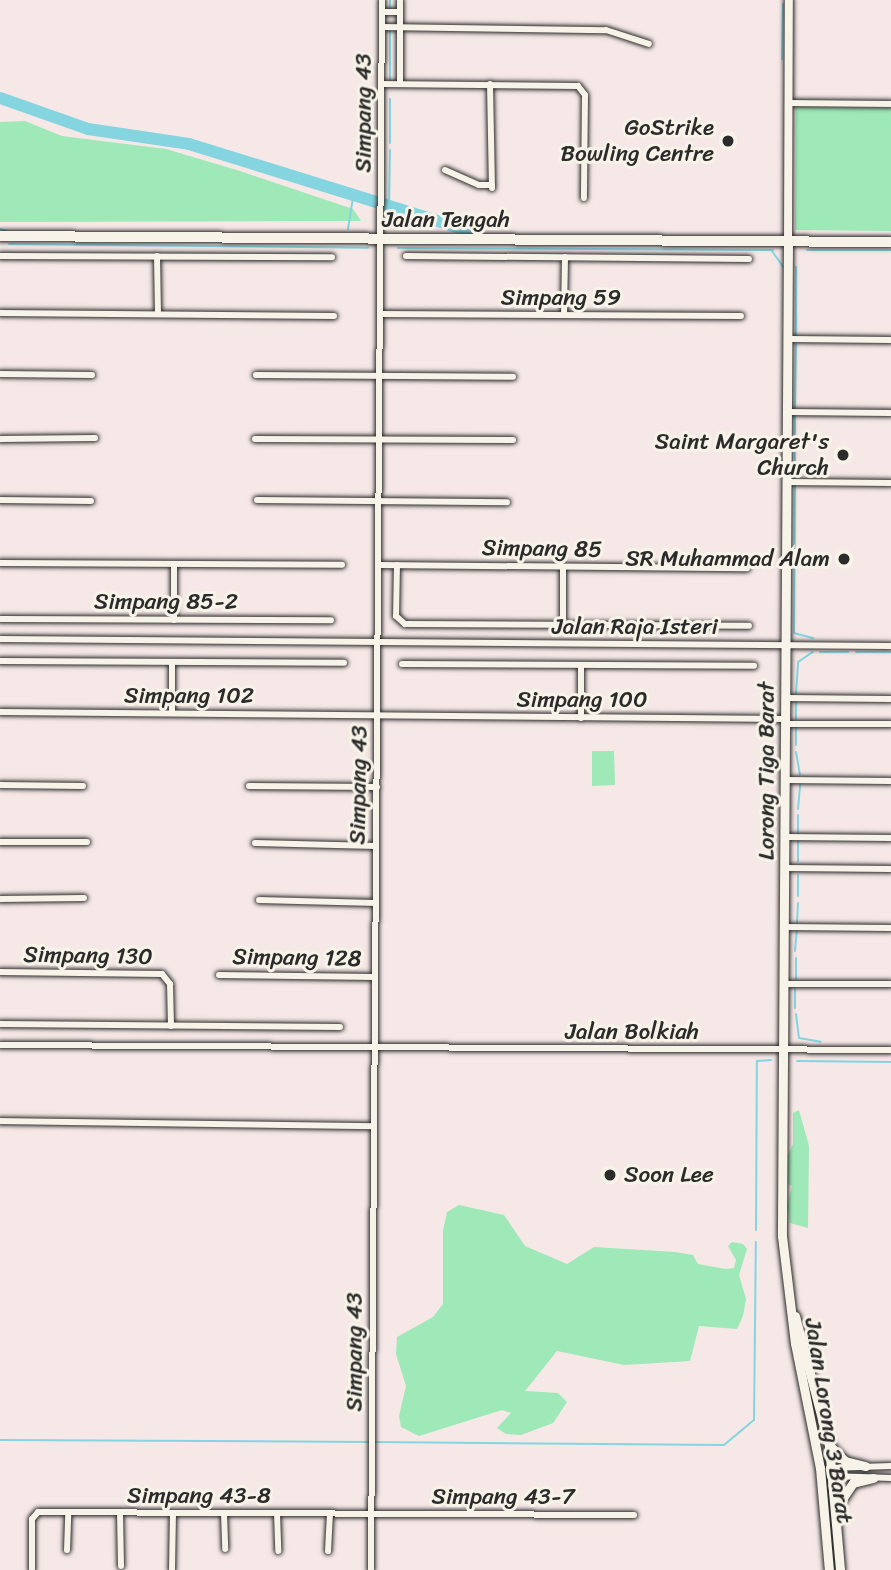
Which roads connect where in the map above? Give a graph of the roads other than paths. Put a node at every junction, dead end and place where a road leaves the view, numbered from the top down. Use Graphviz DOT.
graph roads {
  1 [pos="382,0"];
  2 [pos="401,0"];
  3 [pos="789,0"];
  4 [pos="382,12"];
  5 [pos="400,12"];
  6 [pos="382,27"];
  7 [pos="400,27"];
  8 [pos="649,44"];
  9 [pos="382,84"];
  10 [pos="400,84"];
  11 [pos="490,84"];
  12 [pos="790,103"];
  13 [pos="891,104"];
  14 [pos="445,170"];
  15 [pos="584,198"];
  16 [pos="0,236"];
  17 [pos="381,239"];
  18 [pos="788,241"];
  19 [pos="891,242"];
  20 [pos="0,256"];
  21 [pos="157,256"];
  22 [pos="406,256"];
  23 [pos="332,257"];
  24 [pos="565,257"];
  25 [pos="748,258"];
  26 [pos="0,313"];
  27 [pos="158,314"];
  28 [pos="380,314"];
  29 [pos="564,315"];
  30 [pos="334,316"];
  31 [pos="741,316"];
  32 [pos="790,340"];
  33 [pos="891,340"];
  34 [pos="0,374"];
  35 [pos="92,375"];
  36 [pos="257,375"];
  37 [pos="380,376"];
  38 [pos="513,377"];
  39 [pos="789,412"];
  40 [pos="891,412"];
  41 [pos="95,438"];
  42 [pos="0,439"];
  43 [pos="255,439"];
  44 [pos="380,439"];
  45 [pos="513,440"];
  46 [pos="788,482"];
  47 [pos="891,483"];
  48 [pos="0,500"];
  49 [pos="257,500"];
  50 [pos="91,501"];
  51 [pos="379,501"];
  52 [pos="507,502"];
  53 [pos="0,563"];
  54 [pos="174,564"];
  55 [pos="342,565"];
  56 [pos="379,565"];
  57 [pos="397,565"];
  58 [pos="563,567"];
  59 [pos="747,568"];
  60 [pos="0,619"];
  61 [pos="174,620"];
  62 [pos="331,620"];
  63 [pos="563,626"];
  64 [pos="749,626"];
  65 [pos="0,639"];
  66 [pos="379,643"];
  67 [pos="786,646"];
  68 [pos="891,646"];
  69 [pos="0,661"];
  70 [pos="172,662"];
  71 [pos="344,663"];
  72 [pos="402,664"];
  73 [pos="581,665"];
  74 [pos="754,666"];
  75 [pos="786,698"];
  76 [pos="891,699"];
  77 [pos="0,712"];
  78 [pos="172,713"];
  79 [pos="378,716"];
  80 [pos="581,718"];
  81 [pos="787,721"];
  82 [pos="891,724"];
  83 [pos="786,780"];
  84 [pos="891,781"];
  85 [pos="0,785"];
  86 [pos="83,786"];
  87 [pos="248,786"];
  88 [pos="377,787"];
  89 [pos="786,837"];
  90 [pos="891,838"];
  91 [pos="0,842"];
  92 [pos="86,842"];
  93 [pos="255,844"];
  94 [pos="376,846"];
  95 [pos="786,867"];
  96 [pos="891,869"];
  97 [pos="84,898"];
  98 [pos="0,899"];
  99 [pos="260,900"];
  100 [pos="376,903"];
  101 [pos="785,926"];
  102 [pos="891,928"];
  103 [pos="0,972"];
  104 [pos="219,975"];
  105 [pos="375,977"];
  106 [pos="785,984"];
  107 [pos="891,985"];
  108 [pos="0,1024"];
  109 [pos="170,1026"];
  110 [pos="340,1027"];
  111 [pos="0,1045"];
  112 [pos="374,1048"];
  113 [pos="784,1050"];
  114 [pos="891,1050"];
  115 [pos="0,1121"];
  116 [pos="373,1126"];
  117 [pos="790,1301"];
  118 [pos="829,1446"];
  119 [pos="865,1466"];
  120 [pos="891,1466"];
  121 [pos="821,1472"];
  122 [pos="834,1472"];
  123 [pos="873,1478"];
  124 [pos="891,1478"];
  125 [pos="837,1508"];
  126 [pos="68,1513"];
  127 [pos="120,1513"];
  128 [pos="173,1513"];
  129 [pos="224,1513"];
  130 [pos="277,1514"];
  131 [pos="330,1514"];
  132 [pos="371,1514"];
  133 [pos="634,1516"];
  134 [pos="68,1549"];
  135 [pos="225,1549"];
  136 [pos="278,1551"];
  137 [pos="328,1552"];
  138 [pos="121,1566"];
  139 [pos="32,1570"];
  140 [pos="172,1570"];
  141 [pos="371,1570"];
  142 [pos="829,1570"];
  143 [pos="840,1570"];
  1 -- 4 [label="street, Simpang 43"];
  2 -- 5 [label="street"];
  3 -- 12 [label="street"];
  4 -- 5 [label="street"];
  4 -- 6 [label="street, Simpang 43"];
  5 -- 7 [label="street"];
  6 -- 7 [label="street"];
  6 -- 9 [label="street, Simpang 43"];
  7 -- 8 [label="street"];
  7 -- 10 [label="street"];
  9 -- 10 [label="street"];
  9 -- 17 [label="street, Simpang 43"];
  10 -- 11 [label="street"];
  11 -- 14 [label="street"];
  11 -- 15 [label="street"];
  12 -- 13 [label="street"];
  12 -- 18 [label="street"];
  16 -- 17 [label="main road, Jalan Tengah"];
  17 -- 18 [label="main road, Jalan Tengah"];
  17 -- 28 [label="street, Simpang 43"];
  18 -- 19 [label="main road, Jalan Tengah"];
  18 -- 32 [label="main road, Lorong Tiga Barat"];
  20 -- 21 [label="street"];
  21 -- 23 [label="street"];
  21 -- 27 [label="street"];
  22 -- 24 [label="street"];
  24 -- 25 [label="street"];
  24 -- 29 [label="street"];
  26 -- 27 [label="street"];
  27 -- 30 [label="street"];
  28 -- 29 [label="street, Simpang 59"];
  28 -- 37 [label="street, Simpang 43"];
  29 -- 31 [label="street, Simpang 59"];
  32 -- 33 [label="street"];
  32 -- 39 [label="main road, Lorong Tiga Barat"];
  34 -- 35 [label="street"];
  36 -- 37 [label="street"];
  37 -- 38 [label="street"];
  37 -- 44 [label="street, Simpang 43"];
  39 -- 40 [label="street"];
  39 -- 46 [label="main road, Lorong Tiga Barat"];
  41 -- 42 [label="street"];
  43 -- 44 [label="street"];
  44 -- 45 [label="street"];
  44 -- 51 [label="street, Simpang 43"];
  46 -- 47 [label="street"];
  46 -- 67 [label="main road, Lorong Tiga Barat"];
  48 -- 50 [label="street"];
  49 -- 51 [label="street"];
  51 -- 52 [label="street"];
  51 -- 56 [label="street, Simpang 43"];
  53 -- 54 [label="street"];
  54 -- 55 [label="street"];
  54 -- 61 [label="street"];
  56 -- 57 [label="street, Simpang 85"];
  56 -- 66 [label="street, Simpang 43"];
  57 -- 58 [label="street, Simpang 85"];
  57 -- 63 [label="street"];
  58 -- 59 [label="street, Simpang 85"];
  58 -- 63 [label="street"];
  60 -- 61 [label="street, Simpang 85-2"];
  61 -- 62 [label="street, Simpang 85-2"];
  63 -- 64 [label="street"];
  65 -- 66 [label="street, Jalan Raja Isteri"];
  66 -- 67 [label="street, Jalan Raja Isteri"];
  66 -- 79 [label="street, Simpang 43"];
  67 -- 68 [label="street, Jalan Raja Isteri"];
  67 -- 75 [label="main road, Lorong Tiga Barat"];
  69 -- 70 [label="street, Simpang 102"];
  70 -- 71 [label="street, Simpang 102"];
  70 -- 78 [label="street"];
  72 -- 73 [label="street, Simpang 100"];
  73 -- 74 [label="street, Simpang 100"];
  73 -- 80 [label="street"];
  75 -- 76 [label="street"];
  75 -- 81 [label="main road, Lorong Tiga Barat"];
  77 -- 78 [label="street, Simpang 102"];
  78 -- 79 [label="street, Simpang 102"];
  79 -- 80 [label="street, Simpang 100"];
  79 -- 88 [label="street, Simpang 43"];
  80 -- 81 [label="street, Simpang 100"];
  81 -- 82 [label="street, Simpang 100"];
  81 -- 83 [label="main road, Lorong Tiga Barat"];
  83 -- 84 [label="street"];
  83 -- 89 [label="main road, Lorong Tiga Barat"];
  85 -- 86 [label="street"];
  87 -- 88 [label="street"];
  88 -- 94 [label="street, Simpang 43"];
  89 -- 90 [label="street"];
  89 -- 95 [label="main road, Lorong Tiga Barat"];
  91 -- 92 [label="street"];
  93 -- 94 [label="street"];
  94 -- 100 [label="street, Simpang 43"];
  95 -- 96 [label="street"];
  95 -- 101 [label="main road, Lorong Tiga Barat"];
  97 -- 98 [label="street"];
  99 -- 100 [label="street"];
  100 -- 105 [label="street, Simpang 43"];
  101 -- 102 [label="street"];
  101 -- 106 [label="main road, Lorong Tiga Barat"];
  103 -- 109 [label="street, Simpang 130"];
  104 -- 105 [label="street, Simpang 128"];
  105 -- 112 [label="street, Simpang 43"];
  106 -- 107 [label="street"];
  106 -- 113 [label="main road, Lorong Tiga Barat"];
  108 -- 109 [label="street"];
  109 -- 110 [label="street"];
  111 -- 112 [label="street, Jalan Bolkiah"];
  112 -- 113 [label="street, Jalan Bolkiah"];
  112 -- 116 [label="street, Simpang 43"];
  113 -- 114 [label="street, Jalan Bolkiah"];
  113 -- 117 [label="main road, Lorong Tiga Barat"];
  115 -- 116 [label="street"];
  116 -- 132 [label="street, Simpang 43"];
  117 -- 118 [label="main road, Jalan Lorong 3 Barat"];
  117 -- 121 [label="main road, Jalan Lorong 3 Barat"];
  118 -- 119 [label="main road"];
  118 -- 122 [label="main road, Jalan Lorong 3 Barat"];
  119 -- 120 [label="street"];
  119 -- 122 [label="street"];
  121 -- 122 [label="street"];
  121 -- 142 [label="main road, Jalan Lorong 3 Barat"];
  122 -- 123 [label="street"];
  122 -- 125 [label="main road, Jalan Lorong 3 Barat"];
  123 -- 124 [label="street"];
  123 -- 125 [label="main road"];
  125 -- 143 [label="main road, Jalan Lorong 3 Barat"];
  126 -- 127 [label="street, Simpang 43-8"];
  126 -- 134 [label="street"];
  126 -- 139 [label="street, Simpang 43-8"];
  127 -- 128 [label="street, Simpang 43-8"];
  127 -- 138 [label="street"];
  128 -- 129 [label="street, Simpang 43-8"];
  128 -- 140 [label="street"];
  129 -- 130 [label="street, Simpang 43-8"];
  129 -- 135 [label="street"];
  130 -- 131 [label="street, Simpang 43-8"];
  130 -- 136 [label="street"];
  131 -- 132 [label="street, Simpang 43-8"];
  131 -- 137 [label="street"];
  132 -- 133 [label="street, Simpang 43-7"];
  132 -- 141 [label="street, Simpang 43"];
}
